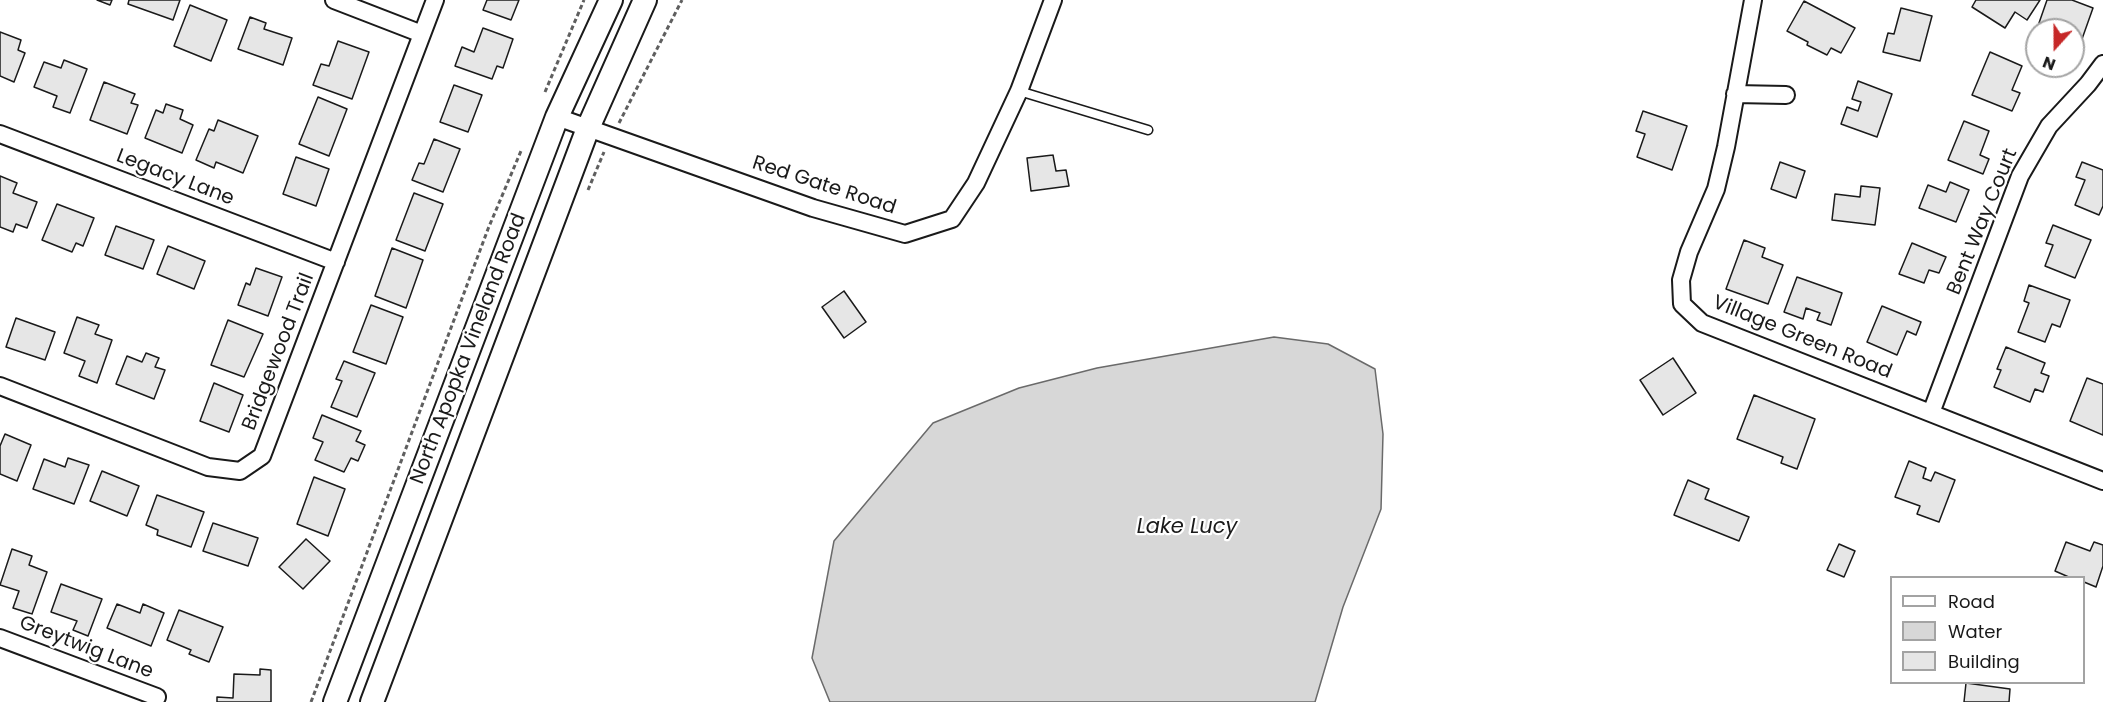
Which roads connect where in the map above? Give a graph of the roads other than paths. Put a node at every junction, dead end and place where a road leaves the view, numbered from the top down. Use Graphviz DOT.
graph roads {
  1 [pos="334,0"];
  2 [pos="435,0"];
  3 [pos="611,0"];
  4 [pos="645,0"];
  5 [pos="1053,0"];
  6 [pos="1753,0"];
  7 [pos="422,34"];
  8 [pos="2103,64"];
  9 [pos="1019,91"];
  10 [pos="1735,94"];
  11 [pos="1786,95"];
  12 [pos="557,117"];
  13 [pos="588,128"];
  14 [pos="1148,130"];
  15 [pos="0,134"];
  16 [pos="336,262"];
  17 [pos="0,386"];
  18 [pos="1931,413"];
  19 [pos="2103,481"];
  20 [pos="0,638"];
  21 [pos="157,697"];
  22 [pos="335,702"];
  23 [pos="372,702"];
  1 -- 7 [label="street"];
  2 -- 7 [label="street, Bridgewood Trail"];
  3 -- 12 [label="street, North Apopka Vineland Road"];
  4 -- 13 [label="street, North Apopka Vineland Road"];
  5 -- 9 [label="street, Red Gate Road"];
  6 -- 10 [label="street, Village Green Road"];
  7 -- 16 [label="street, Bridgewood Trail"];
  8 -- 18 [label="street, Bent Way Court"];
  9 -- 13 [label="street, Red Gate Road"];
  9 -- 14 [label="lane"];
  10 -- 11 [label="street"];
  10 -- 18 [label="street, Village Green Road"];
  12 -- 13 [label="street, Red Gate Road"];
  12 -- 22 [label="street, North Apopka Vineland Road"];
  13 -- 23 [label="street, North Apopka Vineland Road"];
  15 -- 16 [label="street, Legacy Lane"];
  16 -- 17 [label="street, Bridgewood Trail"];
  18 -- 19 [label="street, Village Green Road"];
  20 -- 21 [label="street, Greytwig Lane"];
}
